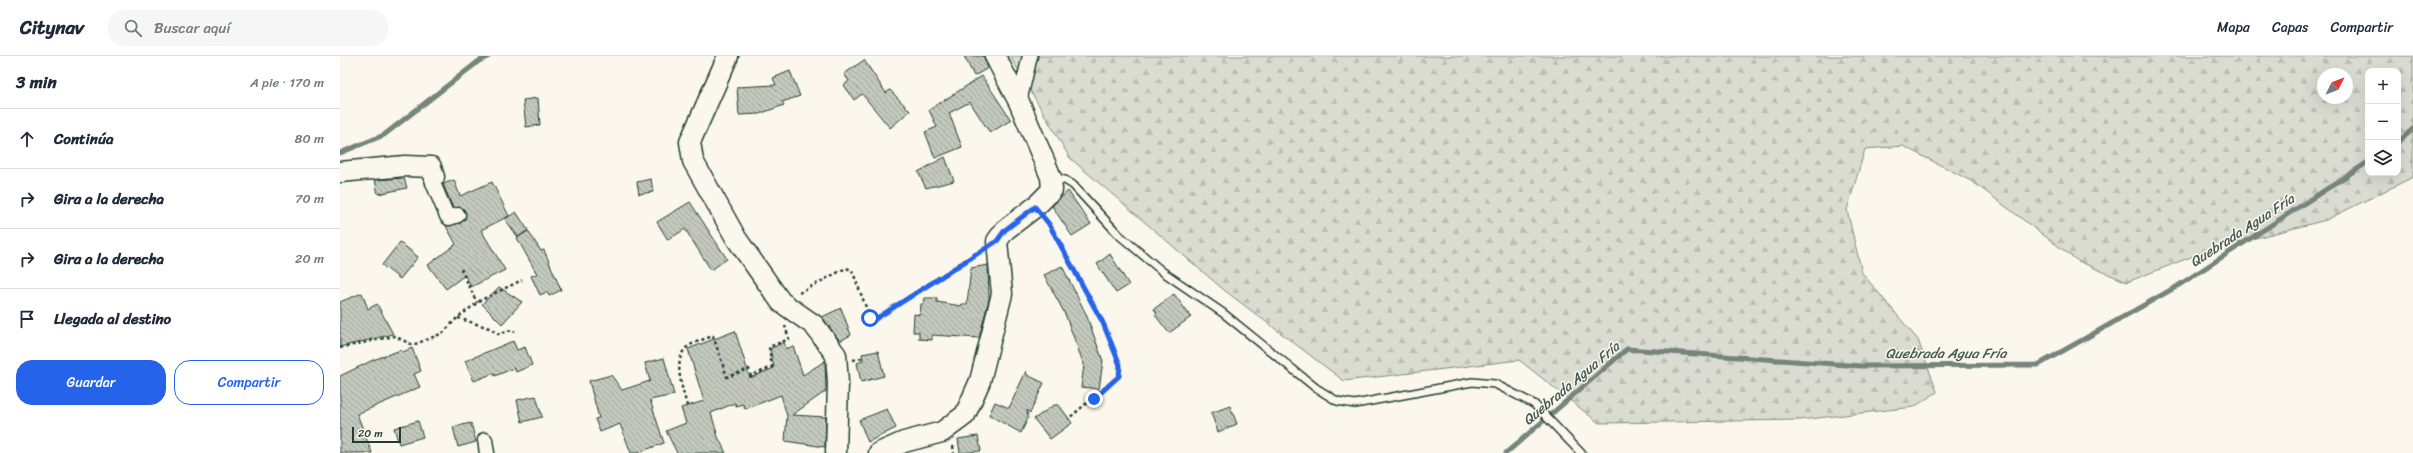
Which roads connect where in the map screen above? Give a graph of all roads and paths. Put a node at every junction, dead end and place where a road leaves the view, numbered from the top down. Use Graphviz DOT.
graph roads {
  1 [pos="728,56"];
  2 [pos="995,56"];
  3 [pos="1030,56"];
  4 [pos="1019,102"];
  5 [pos="340,172"];
  6 [pos="434,177"];
  7 [pos="1050,177"];
  8 [pos="1035,207"];
  9 [pos="458,215"];
  10 [pos="997,241"];
  11 [pos="461,269"];
  12 [pos="522,280"];
  13 [pos="781,302"];
  14 [pos="477,303"];
  15 [pos="457,318"];
  16 [pos="515,332"];
  17 [pos="340,348"];
  18 [pos="687,406"];
  19 [pos="1068,419"];
  20 [pos="836,453"];
  21 [pos="879,453"];
  22 [pos="1581,453"];
  1 -- 13 [label="street"];
  2 -- 4 [label="street"];
  3 -- 4 [label="street"];
  4 -- 7 [label="street"];
  5 -- 6 [label="street"];
  6 -- 9 [label="street"];
  7 -- 8 [label="street"];
  7 -- 22 [label="lane"];
  8 -- 10 [label="street"];
  8 -- 19 [label="path"];
  10 -- 13 [label="path"];
  10 -- 21 [label="street"];
  11 -- 14 [label="path"];
  12 -- 14 [label="path"];
  13 -- 18 [label="path"];
  13 -- 20 [label="street"];
  14 -- 15 [label="path"];
  15 -- 16 [label="path"];
  15 -- 17 [label="path"];
}
